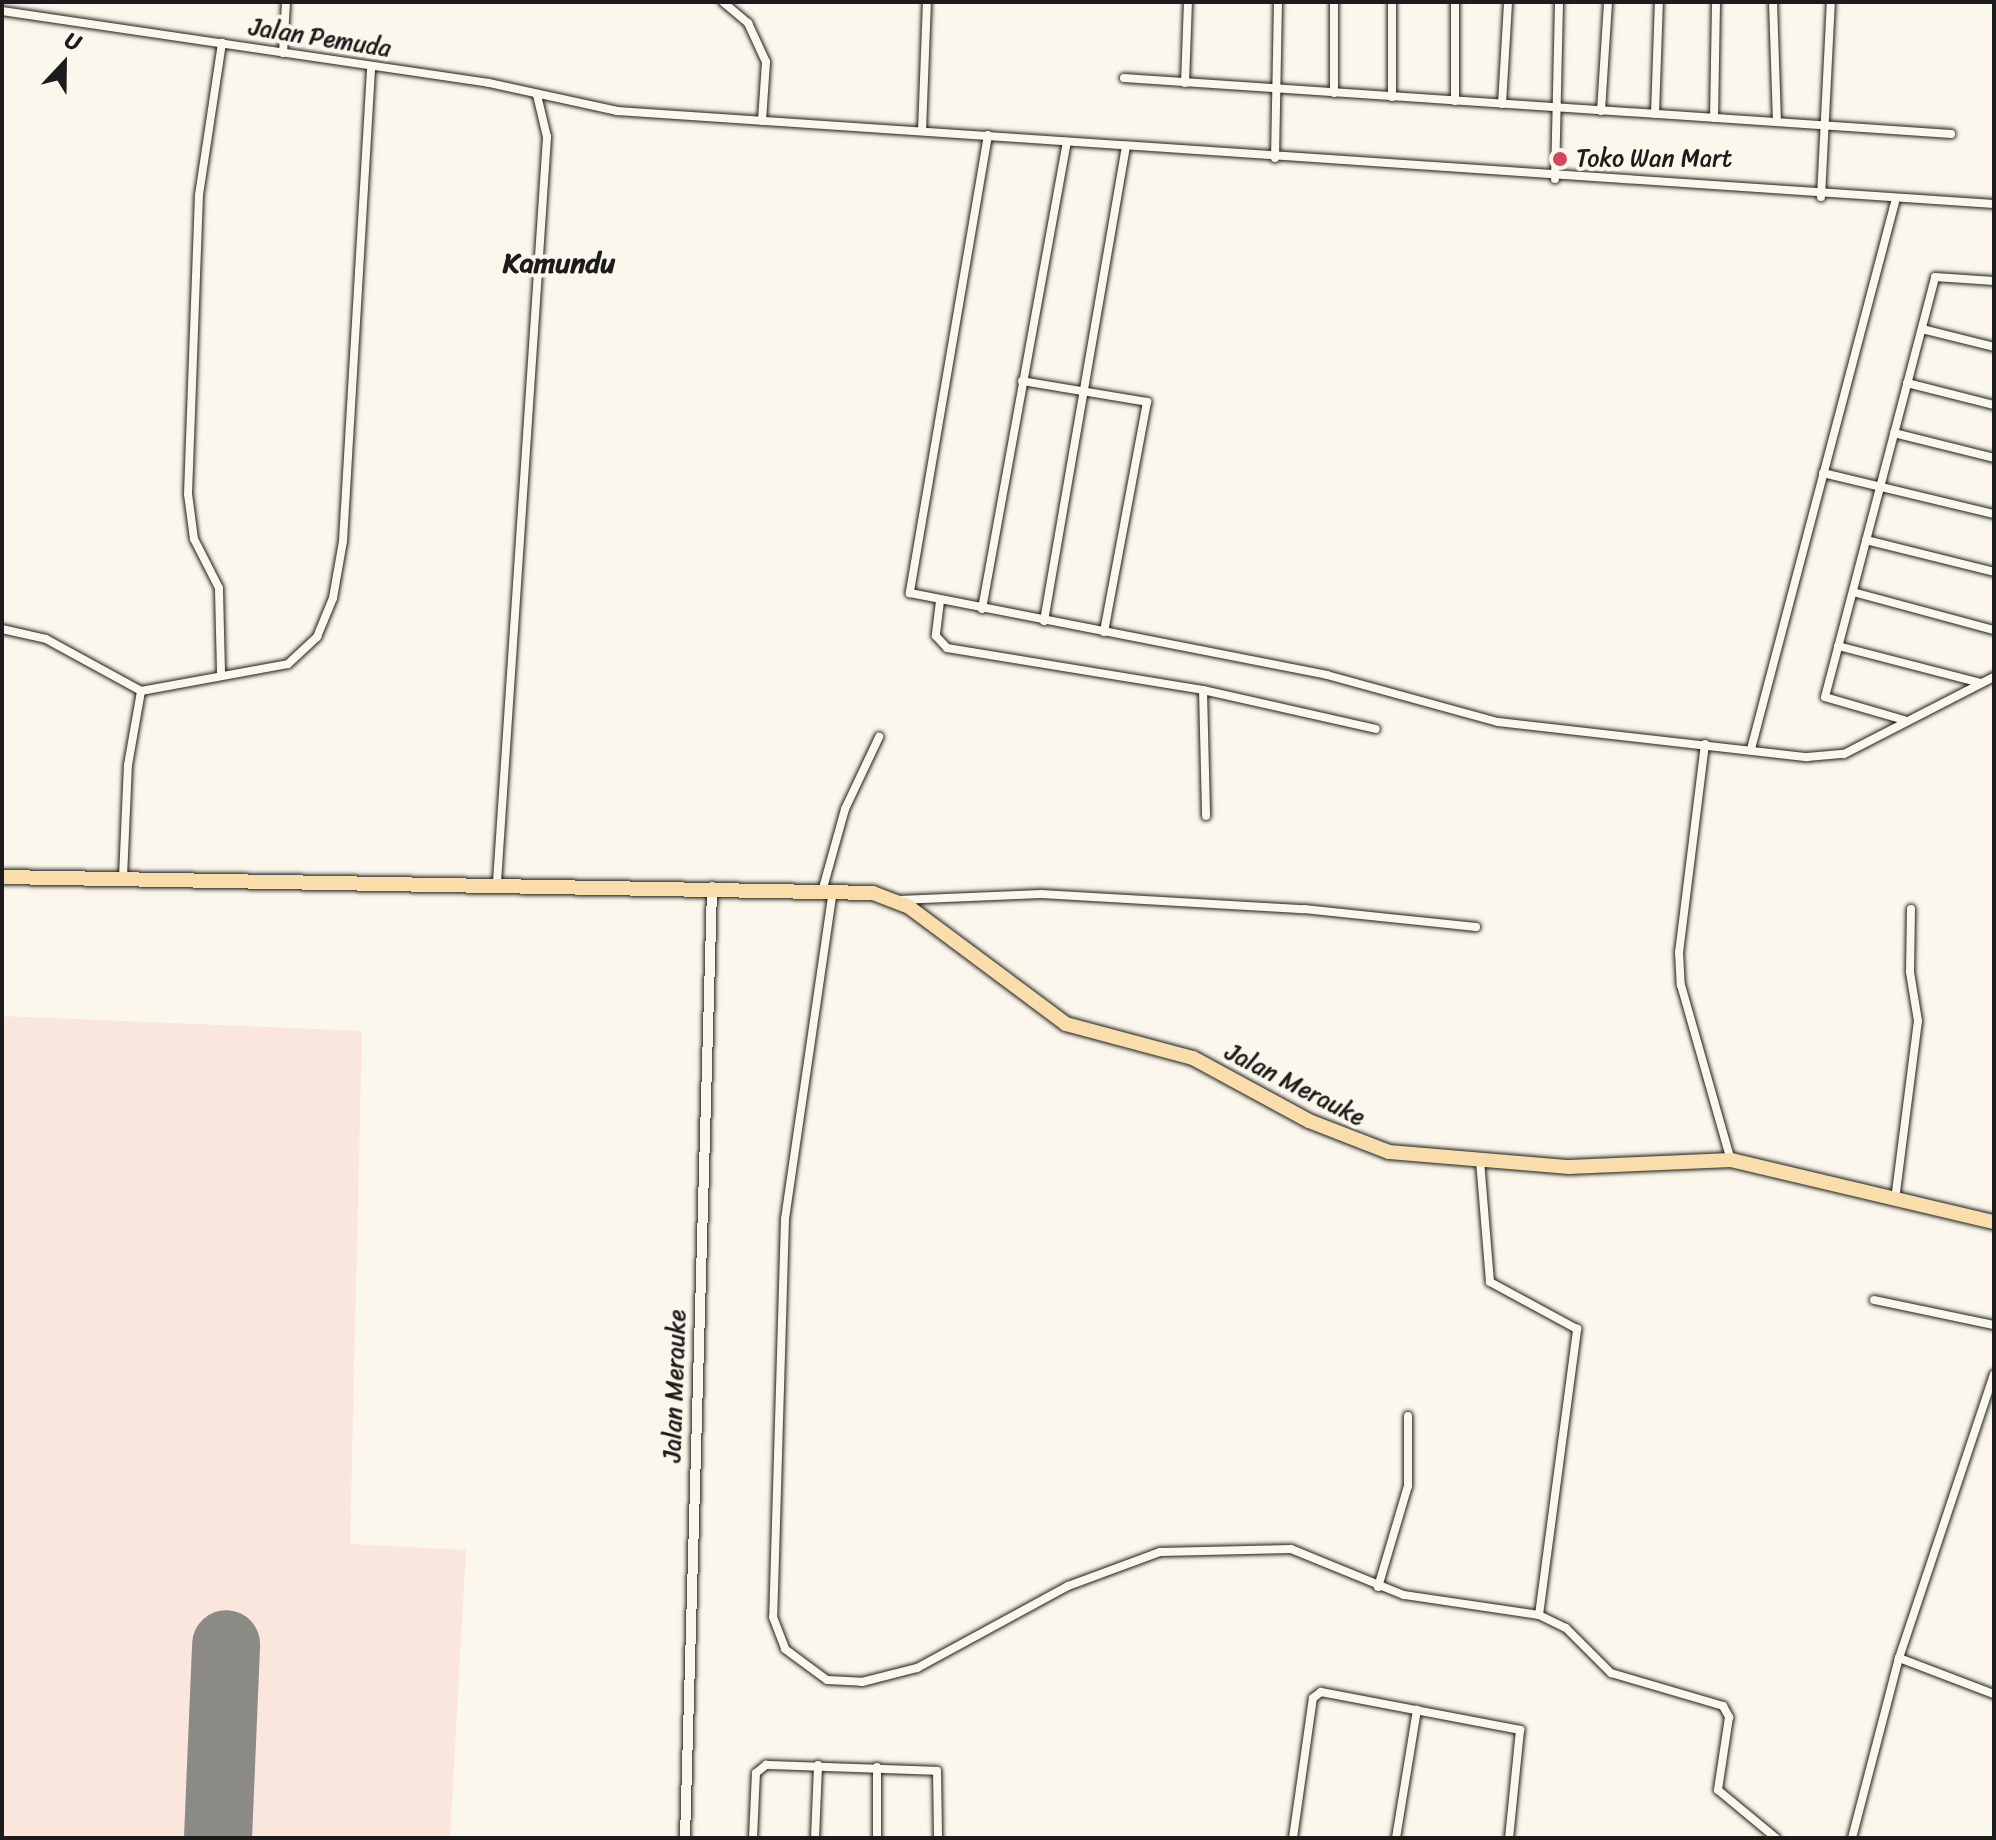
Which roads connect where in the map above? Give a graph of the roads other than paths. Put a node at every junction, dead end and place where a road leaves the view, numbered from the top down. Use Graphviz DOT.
graph roads {
  1 [pos="25,2"];
  2 [pos="286,2"];
  3 [pos="723,2"];
  4 [pos="927,2"];
  5 [pos="1188,2"];
  6 [pos="1278,2"];
  7 [pos="1334,2"];
  8 [pos="1392,2"];
  9 [pos="1455,2"];
  10 [pos="1508,2"];
  11 [pos="1559,2"];
  12 [pos="1608,2"];
  13 [pos="1659,2"];
  14 [pos="1716,2"];
  15 [pos="1773,2"];
  16 [pos="1831,2"];
  17 [pos="2,11"];
  18 [pos="23,14"];
  19 [pos="222,43"];
  20 [pos="283,53"];
  21 [pos="371,67"];
  22 [pos="1124,78"];
  23 [pos="1185,83"];
  24 [pos="1276,89"];
  25 [pos="1334,93"];
  26 [pos="537,95"];
  27 [pos="1392,97"];
  28 [pos="1455,101"];
  29 [pos="1502,104"];
  30 [pos="1554,107"];
  31 [pos="1601,111"];
  32 [pos="1655,114"];
  33 [pos="1714,118"];
  34 [pos="762,121"];
  35 [pos="1777,122"];
  36 [pos="1826,125"];
  37 [pos="922,131"];
  38 [pos="1951,134"];
  39 [pos="988,135"];
  40 [pos="1067,142"];
  41 [pos="1126,146"];
  42 [pos="1275,158"];
  43 [pos="1555,179"];
  44 [pos="1821,197"];
  45 [pos="1895,202"];
  46 [pos="1994,204"];
  47 [pos="1994,281"];
  48 [pos="1922,329"];
  49 [pos="1994,347"];
  50 [pos="1022,381"];
  51 [pos="1907,383"];
  52 [pos="1084,392"];
  53 [pos="1994,405"];
  54 [pos="1894,433"];
  55 [pos="1994,458"];
  56 [pos="1823,473"];
  57 [pos="1880,488"];
  58 [pos="1994,514"];
  59 [pos="1866,540"];
  60 [pos="1994,572"];
  61 [pos="1853,592"];
  62 [pos="940,601"];
  63 [pos="982,609"];
  64 [pos="1044,621"];
  65 [pos="2,629"];
  66 [pos="1994,630"];
  67 [pos="1104,632"];
  68 [pos="1838,646"];
  69 [pos="221,672"];
  70 [pos="1994,677"];
  71 [pos="1982,683"];
  72 [pos="1203,690"];
  73 [pos="141,691"];
  74 [pos="1904,720"];
  75 [pos="1376,729"];
  76 [pos="879,737"];
  77 [pos="1705,744"];
  78 [pos="1751,749"];
  79 [pos="1206,816"];
  80 [pos="2,877"];
  81 [pos="123,878"];
  82 [pos="497,882"];
  83 [pos="712,887"];
  84 [pos="828,888"];
  85 [pos="898,900"];
  86 [pos="1911,909"];
  87 [pos="1476,927"];
  88 [pos="1731,1160"];
  89 [pos="1480,1161"];
  90 [pos="1895,1200"];
  91 [pos="1994,1222"];
  92 [pos="1874,1300"];
  93 [pos="1994,1325"];
  94 [pos="1994,1374"];
  95 [pos="1408,1416"];
  96 [pos="1378,1587"];
  97 [pos="1539,1615"];
  98 [pos="1899,1658"];
  99 [pos="1994,1694"];
  100 [pos="1417,1710"];
  101 [pos="818,1765"];
  102 [pos="877,1767"];
  103 [pos="685,1838"];
  104 [pos="753,1838"];
  105 [pos="815,1838"];
  106 [pos="877,1838"];
  107 [pos="938,1838"];
  108 [pos="1293,1838"];
  109 [pos="1396,1838"];
  110 [pos="1509,1838"];
  111 [pos="1776,1838"];
  112 [pos="1852,1838"];
  1 -- 18 [label="street"];
  2 -- 20 [label="street"];
  3 -- 34 [label="street"];
  4 -- 37 [label="street"];
  5 -- 23 [label="street"];
  6 -- 24 [label="street"];
  7 -- 25 [label="street"];
  8 -- 27 [label="street"];
  9 -- 28 [label="street"];
  10 -- 29 [label="street"];
  11 -- 30 [label="street"];
  12 -- 31 [label="street"];
  13 -- 32 [label="street"];
  14 -- 33 [label="street"];
  15 -- 35 [label="street"];
  16 -- 36 [label="street"];
  17 -- 18 [label="street, Jalan Pemuda"];
  18 -- 19 [label="street, Jalan Pemuda"];
  19 -- 20 [label="street, Jalan Pemuda"];
  19 -- 69 [label="street"];
  20 -- 21 [label="street, Jalan Pemuda"];
  21 -- 26 [label="street, Jalan Pemuda"];
  21 -- 69 [label="street"];
  22 -- 23 [label="street"];
  23 -- 24 [label="street"];
  24 -- 25 [label="street"];
  24 -- 42 [label="street"];
  25 -- 27 [label="street"];
  26 -- 34 [label="street, Jalan Pemuda"];
  26 -- 82 [label="street"];
  27 -- 28 [label="street"];
  28 -- 29 [label="street"];
  29 -- 30 [label="street"];
  30 -- 31 [label="street"];
  30 -- 43 [label="street"];
  31 -- 32 [label="street"];
  32 -- 33 [label="street"];
  33 -- 35 [label="street"];
  34 -- 37 [label="street, Jalan Pemuda"];
  35 -- 36 [label="street"];
  36 -- 38 [label="street"];
  36 -- 44 [label="street"];
  37 -- 39 [label="street, Jalan Pemuda"];
  39 -- 40 [label="street, Jalan Pemuda"];
  39 -- 62 [label="street"];
  40 -- 41 [label="street, Jalan Pemuda"];
  40 -- 50 [label="street"];
  41 -- 42 [label="street, Jalan Pemuda"];
  41 -- 52 [label="street"];
  42 -- 43 [label="street, Jalan Pemuda"];
  43 -- 44 [label="street, Jalan Pemuda"];
  44 -- 45 [label="street, Jalan Pemuda"];
  45 -- 46 [label="street, Jalan Pemuda"];
  45 -- 56 [label="street"];
  47 -- 48 [label="street"];
  48 -- 49 [label="street"];
  48 -- 51 [label="street"];
  50 -- 52 [label="street"];
  50 -- 63 [label="street"];
  51 -- 53 [label="street"];
  51 -- 54 [label="street"];
  52 -- 64 [label="street"];
  52 -- 67 [label="street"];
  54 -- 55 [label="street"];
  54 -- 57 [label="street"];
  56 -- 57 [label="street"];
  56 -- 78 [label="street"];
  57 -- 58 [label="street"];
  57 -- 59 [label="street"];
  59 -- 60 [label="street"];
  59 -- 61 [label="street"];
  61 -- 66 [label="street"];
  61 -- 68 [label="street"];
  62 -- 63 [label="street"];
  62 -- 72 [label="street"];
  63 -- 64 [label="street"];
  64 -- 67 [label="street"];
  65 -- 73 [label="street"];
  67 -- 77 [label="street"];
  68 -- 71 [label="street"];
  68 -- 74 [label="street"];
  69 -- 73 [label="street"];
  70 -- 71 [label="street"];
  71 -- 74 [label="street"];
  72 -- 75 [label="street"];
  72 -- 79 [label="street"];
  73 -- 81 [label="street"];
  74 -- 78 [label="street"];
  76 -- 84 [label="street"];
  77 -- 78 [label="street"];
  77 -- 88 [label="street"];
  80 -- 81 [label="highway, Jalan Merauke"];
  81 -- 82 [label="highway, Jalan Merauke"];
  82 -- 83 [label="highway, Jalan Merauke"];
  83 -- 84 [label="highway, Jalan Merauke"];
  83 -- 103 [label="street, Jalan Merauke"];
  84 -- 85 [label="highway, Jalan Merauke"];
  84 -- 96 [label="street"];
  85 -- 87 [label="street"];
  85 -- 89 [label="highway, Jalan Merauke"];
  86 -- 90 [label="street"];
  88 -- 89 [label="highway, Jalan Merauke"];
  88 -- 90 [label="highway, Jalan Merauke"];
  89 -- 97 [label="street"];
  90 -- 91 [label="highway, Jalan Merauke"];
  92 -- 93 [label="street"];
  94 -- 98 [label="street"];
  95 -- 96 [label="street"];
  96 -- 97 [label="street"];
  97 -- 111 [label="street"];
  98 -- 99 [label="street"];
  98 -- 112 [label="street"];
  100 -- 108 [label="street"];
  100 -- 109 [label="street"];
  100 -- 110 [label="street"];
  101 -- 102 [label="street"];
  101 -- 104 [label="street"];
  101 -- 105 [label="street"];
  102 -- 106 [label="street"];
  102 -- 107 [label="street"];
}
